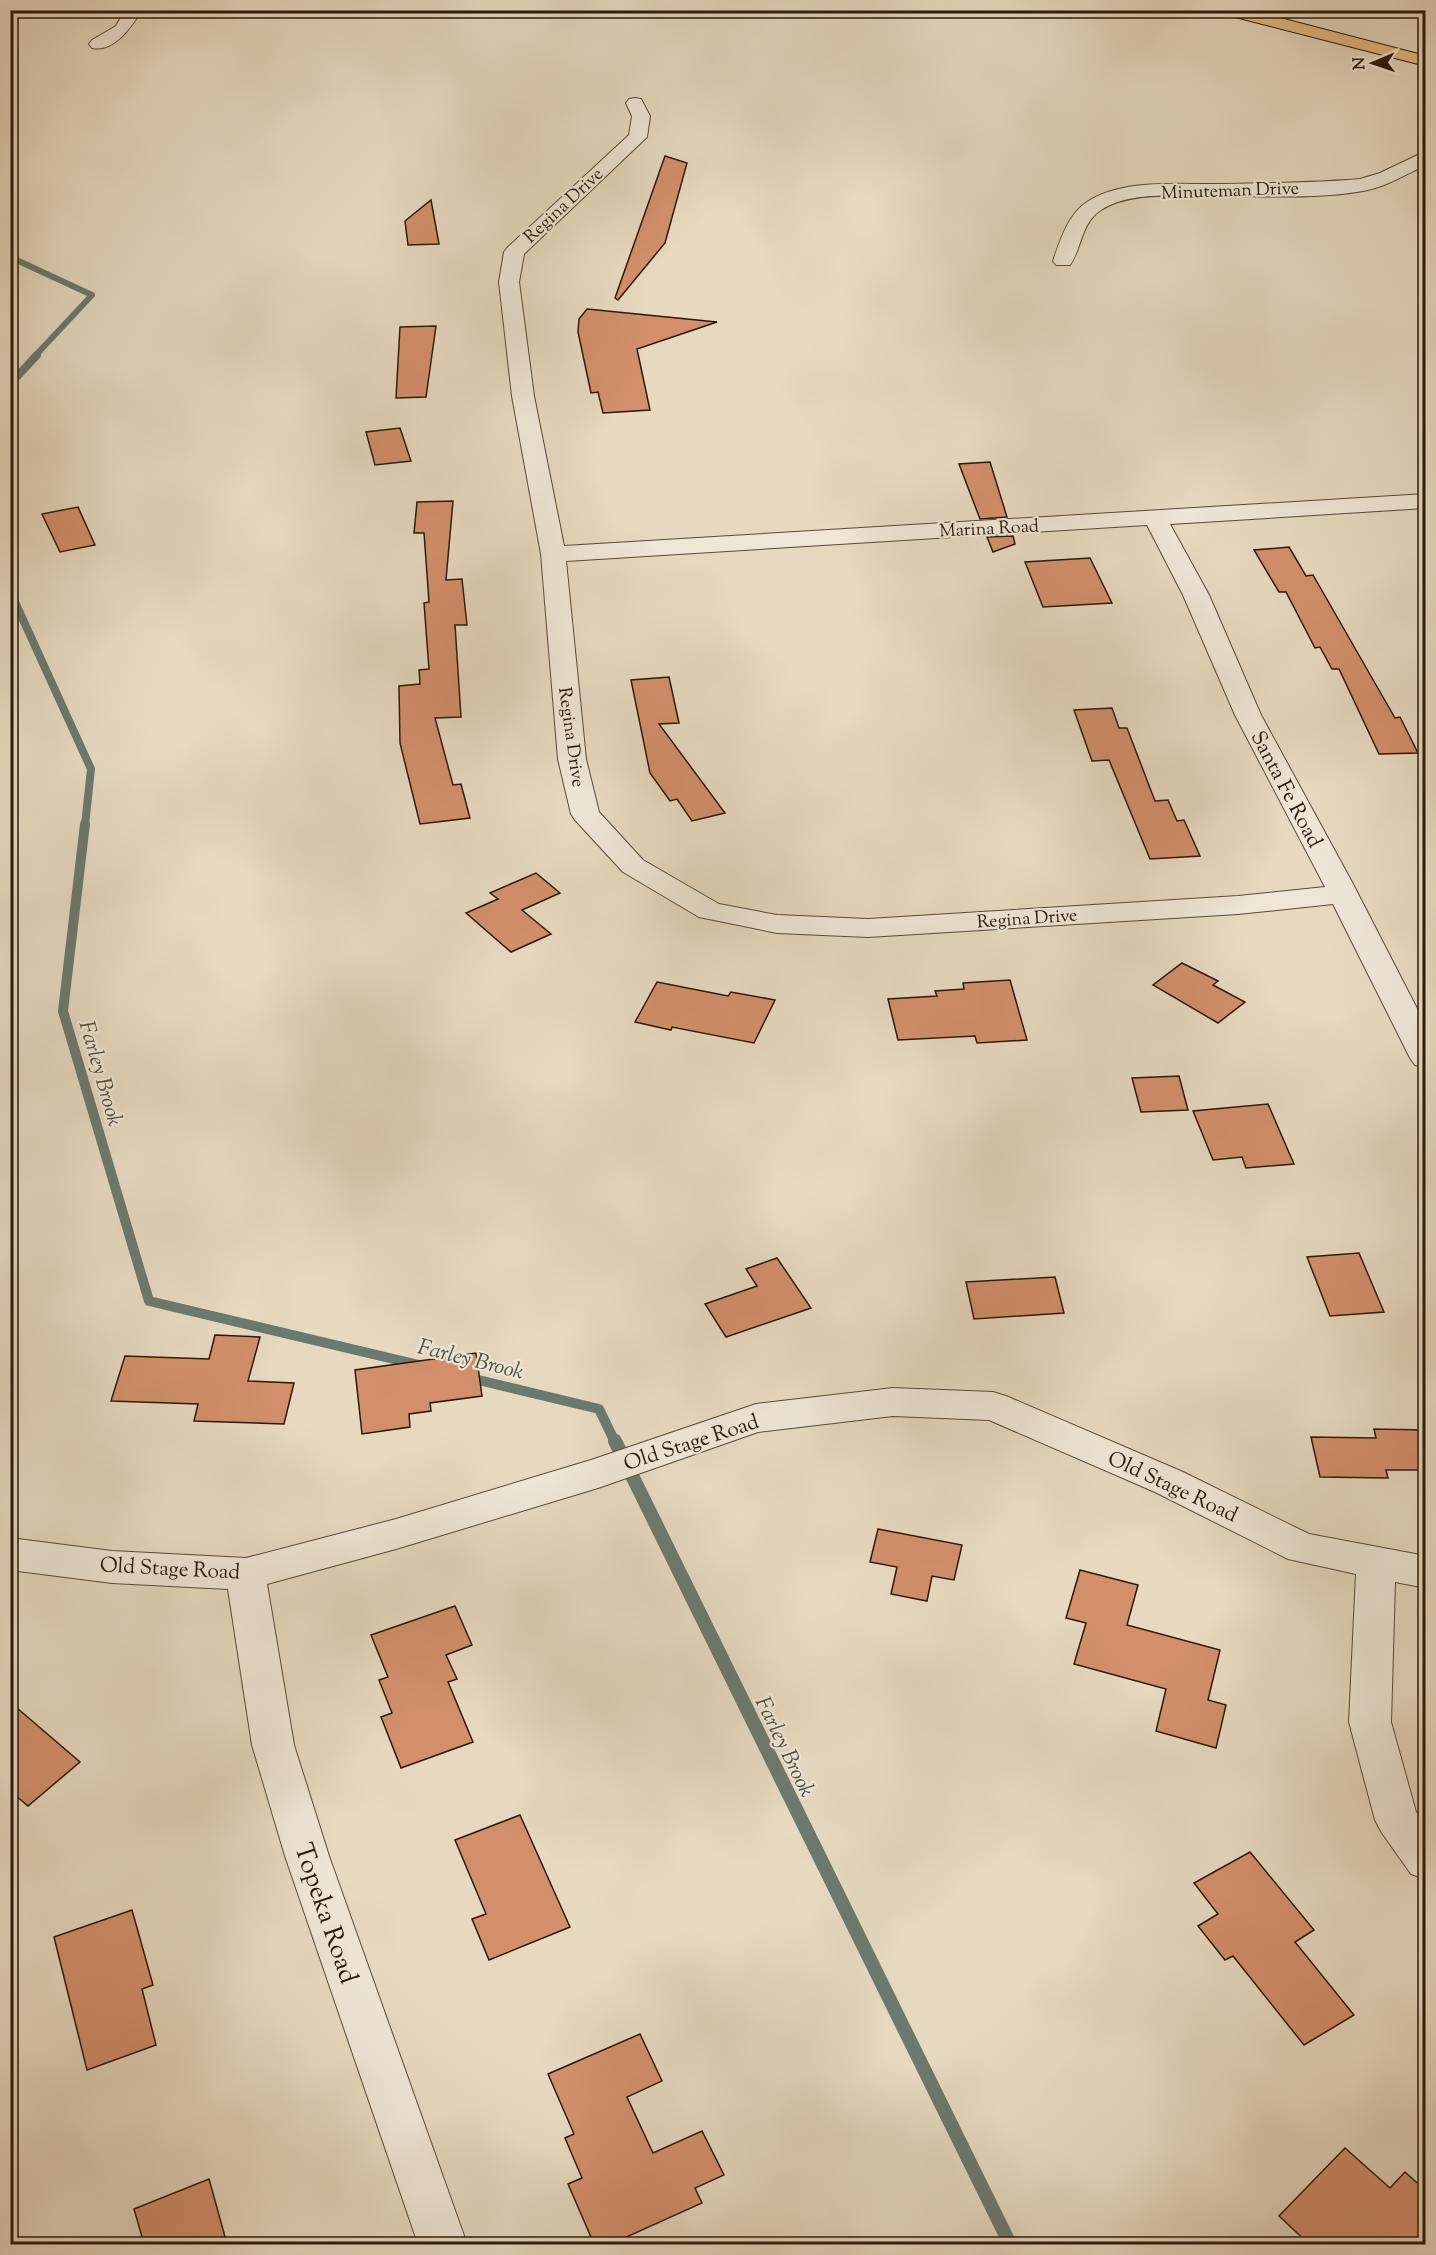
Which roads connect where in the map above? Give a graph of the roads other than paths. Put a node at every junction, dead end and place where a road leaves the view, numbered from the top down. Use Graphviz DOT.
graph roads {
  1 [pos="134,10"];
  2 [pos="1230,10"];
  3 [pos="98,44"];
  4 [pos="1425,61"];
  5 [pos="635,103"];
  6 [pos="1425,157"];
  7 [pos="1063,261"];
  8 [pos="1425,501"];
  9 [pos="1155,518"];
  10 [pos="553,554"];
  11 [pos="1343,894"];
  12 [pos="1425,1058"];
  13 [pos="10,1554"];
  14 [pos="1376,1562"];
  15 [pos="1425,1572"];
  16 [pos="246,1574"];
  17 [pos="1425,1860"];
  18 [pos="442,2244"];
  1 -- 3 [label="street"];
  2 -- 4 [label="main road"];
  5 -- 10 [label="street, Regina Drive"];
  6 -- 7 [label="street, Minuteman Drive"];
  8 -- 9 [label="street, Marina Road"];
  9 -- 10 [label="street, Marina Road"];
  9 -- 11 [label="street, Santa Fe Road"];
  10 -- 11 [label="street, Regina Drive"];
  11 -- 12 [label="street, Santa Fe Road"];
  13 -- 16 [label="street, Old Stage Road"];
  14 -- 15 [label="street, Old Stage Road"];
  14 -- 16 [label="street, Old Stage Road"];
  14 -- 17 [label="street"];
  16 -- 18 [label="street, Topeka Road"];
}
